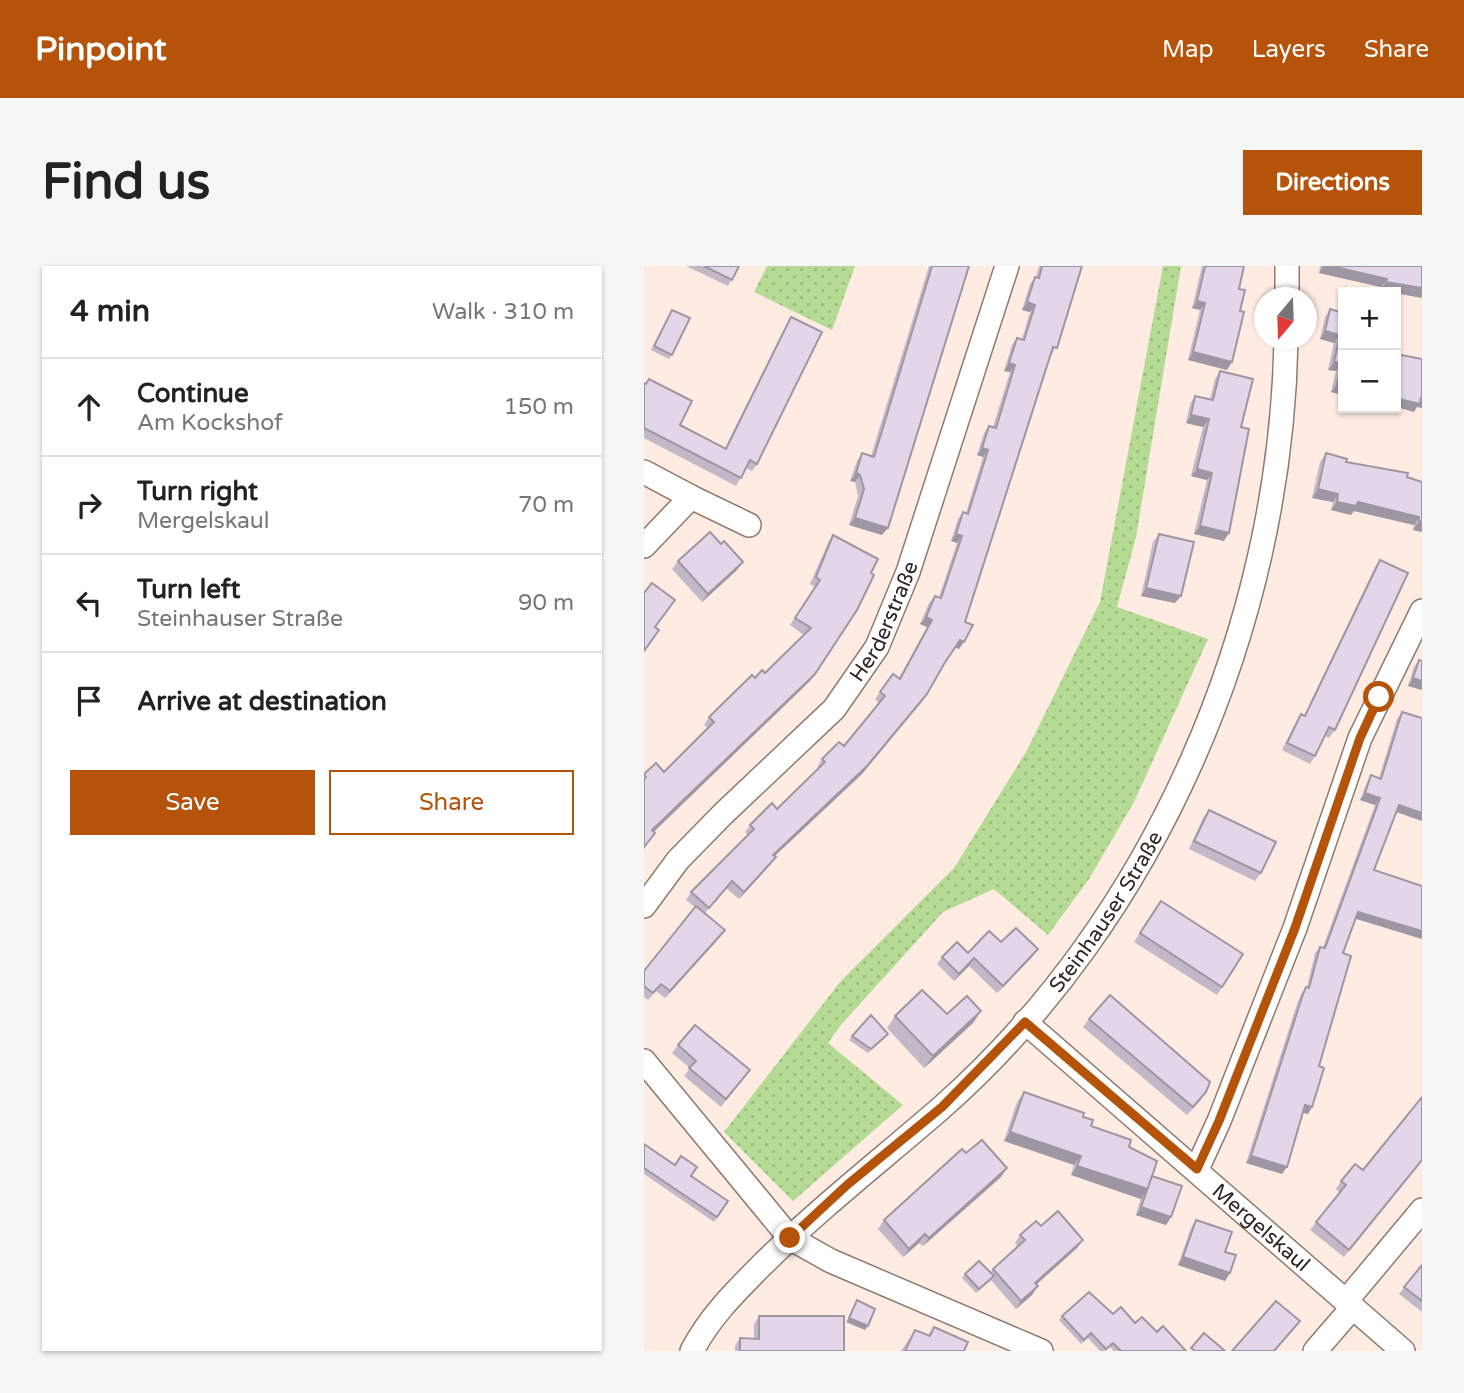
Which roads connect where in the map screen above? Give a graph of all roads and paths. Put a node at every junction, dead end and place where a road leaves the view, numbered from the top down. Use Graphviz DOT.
graph roads {
  1 [pos="1007,266"];
  2 [pos="1287,266"];
  3 [pos="1287,287"];
  4 [pos="1286,350"];
  5 [pos="644,472"];
  6 [pos="691,497"];
  7 [pos="749,525"];
  8 [pos="644,546"];
  9 [pos="1422,611"];
  10 [pos="644,906"];
  11 [pos="1025,1022"];
  12 [pos="644,1061"];
  13 [pos="1197,1169"];
  14 [pos="1422,1210"];
  15 [pos="790,1238"];
  16 [pos="1350,1304"];
  17 [pos="692,1351"];
  18 [pos="1041,1351"];
  19 [pos="1315,1351"];
  20 [pos="1403,1351"];
  1 -- 10 [label="street, Herderstraße"];
  2 -- 3 [label="street"];
  4 -- 11 [label="street, Steinhauser Straße"];
  5 -- 6 [label="street"];
  6 -- 7 [label="street"];
  6 -- 8 [label="street"];
  9 -- 13 [label="street"];
  11 -- 13 [label="street, Mergelskaul"];
  11 -- 15 [label="street, Steinhauser Straße"];
  12 -- 15 [label="street"];
  13 -- 16 [label="street, Mergelskaul"];
  14 -- 16 [label="street"];
  15 -- 17 [label="street, Steinhauser Straße"];
  15 -- 18 [label="street"];
  16 -- 19 [label="street"];
  16 -- 20 [label="street, Mergelskaul"];
}
